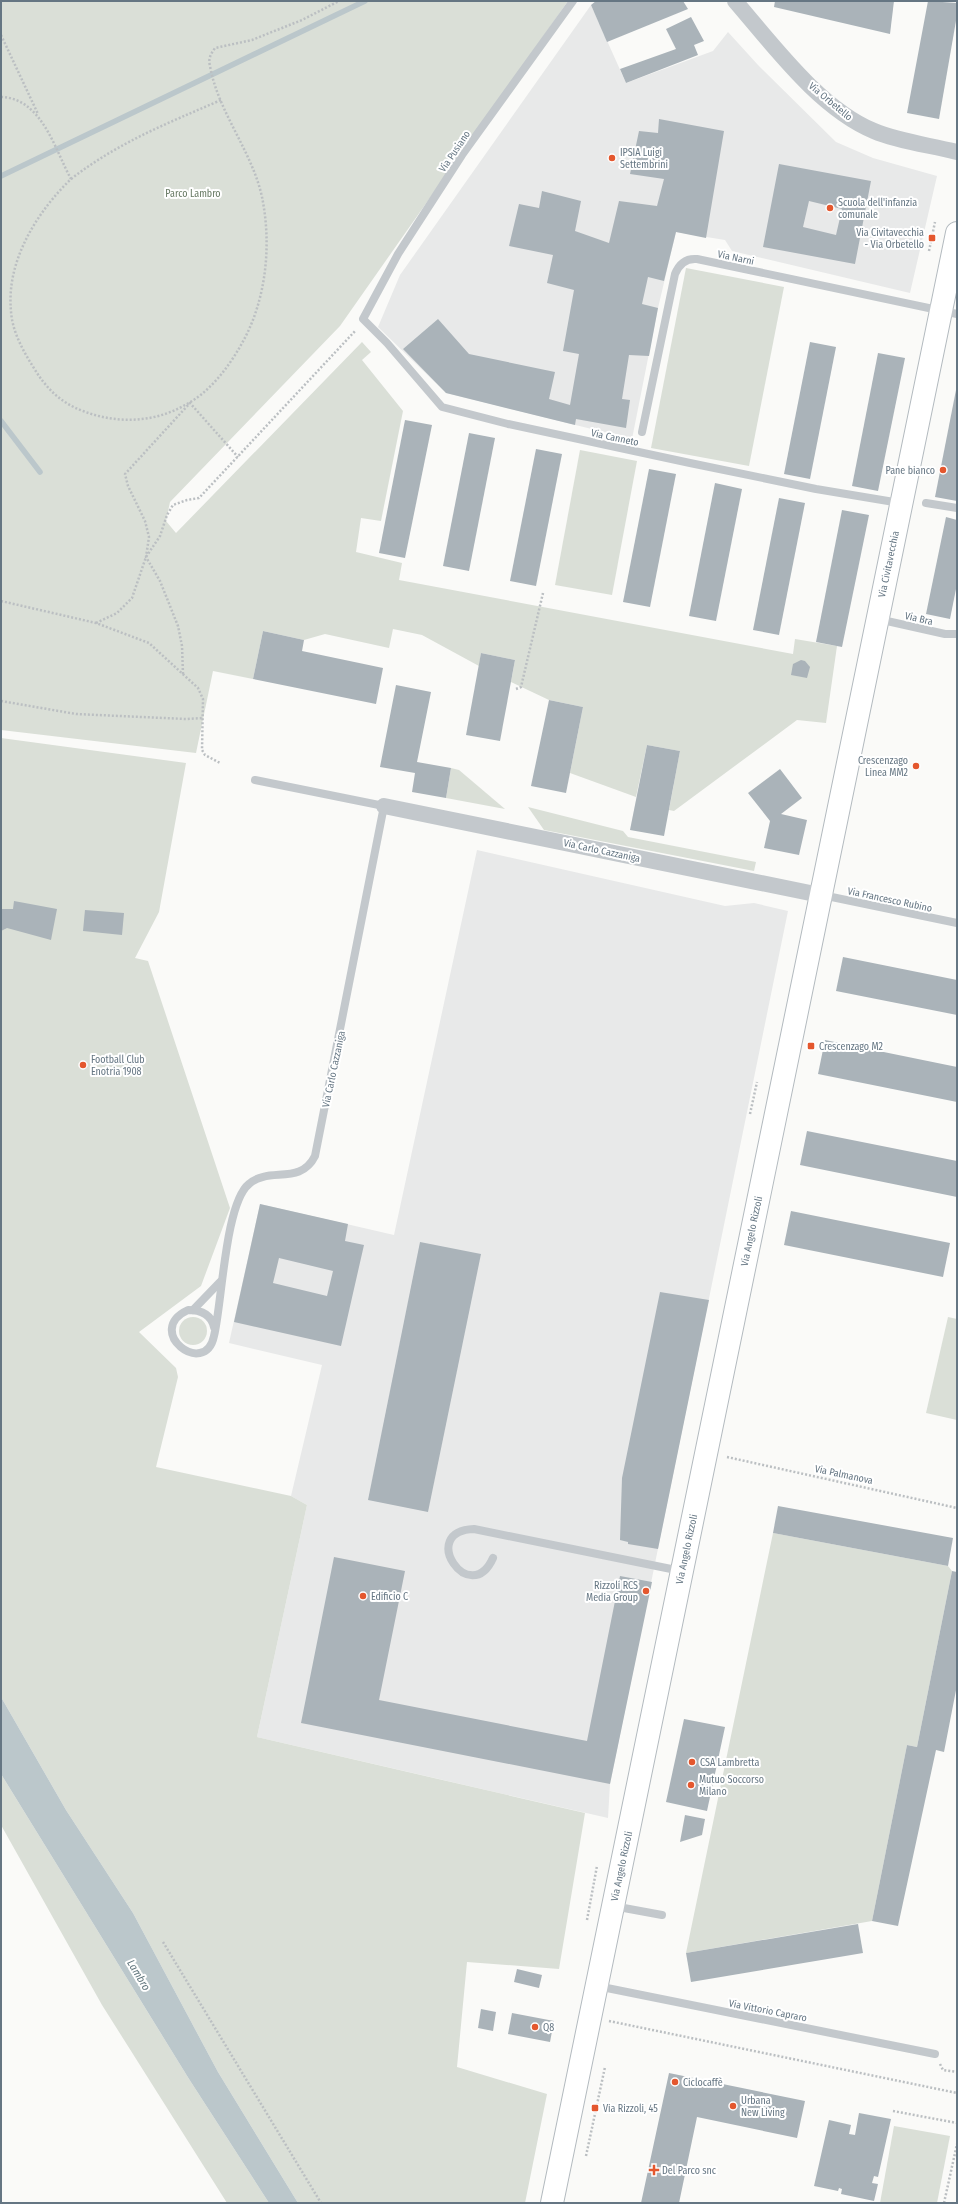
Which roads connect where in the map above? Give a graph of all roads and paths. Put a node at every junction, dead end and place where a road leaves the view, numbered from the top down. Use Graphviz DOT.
graph roads {
  1 [pos="339,1"];
  2 [pos="573,1"];
  3 [pos="736,1"];
  4 [pos="1,35"];
  5 [pos="1,97"];
  6 [pos="221,100"];
  7 [pos="38,115"];
  8 [pos="957,152"];
  9 [pos="71,179"];
  10 [pos="935,222"];
  11 [pos="957,233"];
  12 [pos="929,251"];
  13 [pos="949,312"];
  14 [pos="363,320"];
  15 [pos="190,403"];
  16 [pos="642,432"];
  17 [pos="238,457"];
  18 [pos="901,503"];
  19 [pos="926,503"];
  20 [pos="957,508"];
  21 [pos="146,556"];
  22 [pos="543,593"];
  23 [pos="1,601"];
  24 [pos="877,618"];
  25 [pos="96,623"];
  26 [pos="957,634"];
  27 [pos="183,674"];
  28 [pos="516,690"];
  29 [pos="1,702"];
  30 [pos="202,718"];
  31 [pos="220,763"];
  32 [pos="255,780"];
  33 [pos="384,806"];
  34 [pos="820,895"];
  35 [pos="957,923"];
  36 [pos="757,1082"];
  37 [pos="750,1114"];
  38 [pos="221,1282"];
  39 [pos="193,1310"];
  40 [pos="214,1327"];
  41 [pos="727,1457"];
  42 [pos="957,1508"];
  43 [pos="493,1558"];
  44 [pos="681,1571"];
  45 [pos="597,1866"];
  46 [pos="612,1906"];
  47 [pos="662,1915"];
  48 [pos="587,1920"];
  49 [pos="163,1942"];
  50 [pos="596,1986"];
  51 [pos="590,2018"];
  52 [pos="935,2054"];
  53 [pos="605,2067"];
  54 [pos="957,2072"];
  55 [pos="957,2094"];
  56 [pos="893,2111"];
  57 [pos="957,2123"];
  58 [pos="957,2144"];
  59 [pos="586,2156"];
  60 [pos="321,2203"];
  61 [pos="552,2203"];
  62 [pos="944,2203"];
  1 -- 6 [label="path"];
  2 -- 14 [label="lane, Via Pusiano"];
  3 -- 8 [label="street, Via Orbetello"];
  4 -- 7 [label="path"];
  5 -- 7 [label="path"];
  6 -- 9 [label="path"];
  6 -- 15 [label="path"];
  7 -- 9 [label="path"];
  9 -- 15 [label="path"];
  10 -- 12 [label="path"];
  11 -- 13 [label="street, Via Civitavecchia"];
  13 -- 16 [label="lane, Via Narni"];
  13 -- 18 [label="street, Via Civitavecchia"];
  14 -- 17 [label="path"];
  14 -- 18 [label="lane, Via Canneto"];
  15 -- 17 [label="path"];
  15 -- 21 [label="path"];
  17 -- 21 [label="path"];
  18 -- 24 [label="street, Via Civitavecchia"];
  19 -- 20 [label="lane"];
  21 -- 25 [label="path"];
  21 -- 27 [label="path"];
  22 -- 28 [label="path"];
  23 -- 25 [label="path"];
  24 -- 26 [label="lane, Via Bra"];
  24 -- 34 [label="street, Via Civitavecchia"];
  25 -- 27 [label="path"];
  27 -- 30 [label="path"];
  29 -- 30 [label="path"];
  30 -- 31 [label="path"];
  32 -- 33 [label="lane, Via Carlo Cazzaniga"];
  33 -- 34 [label="street, Via Carlo Cazzaniga"];
  33 -- 38 [label="lane, Via Carlo Cazzaniga"];
  34 -- 35 [label="lane, Via Francesco Rubino"];
  34 -- 44 [label="street, Via Angelo Rizzoli"];
  36 -- 37 [label="path"];
  38 -- 39 [label="lane"];
  38 -- 40 [label="lane, Via Carlo Cazzaniga"];
  39 -- 40 [label="lane"];
  39 -- 40 [label="lane"];
  41 -- 42 [label="path, Via Palmanova"];
  43 -- 44 [label="lane"];
  44 -- 46 [label="street, Via Angelo Rizzoli"];
  45 -- 48 [label="path"];
  46 -- 47 [label="lane"];
  46 -- 50 [label="street, Via Angelo Rizzoli"];
  49 -- 60 [label="path"];
  50 -- 51 [label="street, Via Angelo Rizzoli"];
  50 -- 52 [label="lane, Via Vittorio Capraro"];
  51 -- 55 [label="path"];
  51 -- 61 [label="street, Via Angelo Rizzoli"];
  52 -- 54 [label="path"];
  53 -- 59 [label="path"];
  56 -- 57 [label="path"];
  58 -- 62 [label="path"];
}
